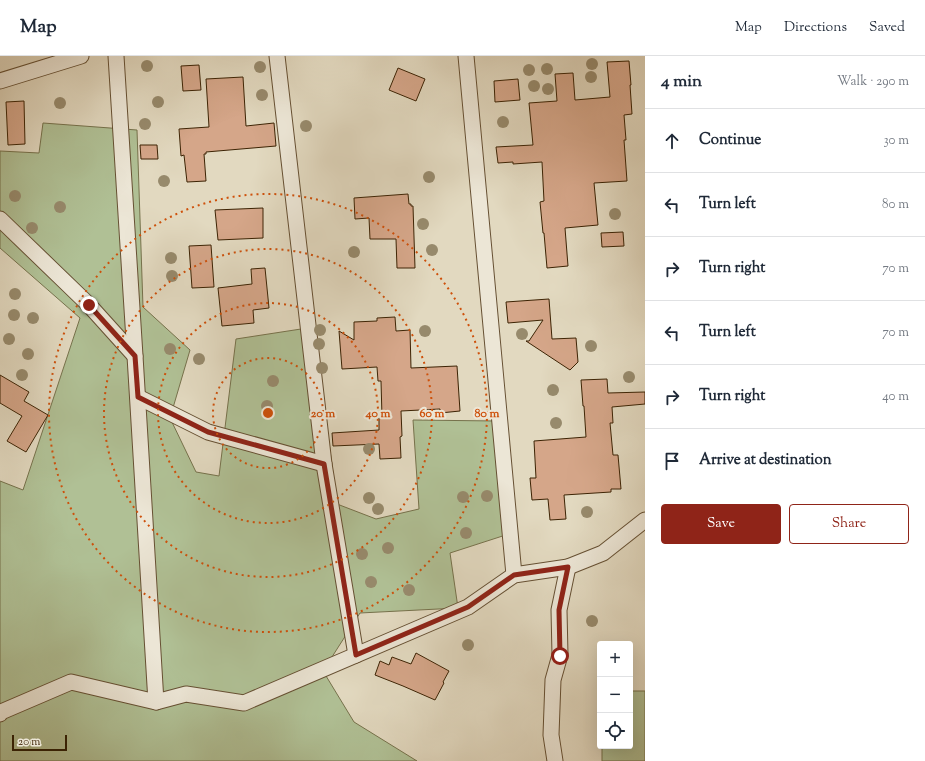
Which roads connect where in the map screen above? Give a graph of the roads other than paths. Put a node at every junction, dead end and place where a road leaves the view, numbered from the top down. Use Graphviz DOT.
graph roads {
  1 [pos="81,56"];
  2 [pos="116,56"];
  3 [pos="277,56"];
  4 [pos="466,56"];
  5 [pos="0,82"];
  6 [pos="0,219"];
  7 [pos="135,356"];
  8 [pos="138,397"];
  9 [pos="324,464"];
  10 [pos="645,520"];
  11 [pos="568,567"];
  12 [pos="514,575"];
  13 [pos="356,655"];
  14 [pos="156,702"];
  15 [pos="0,714"];
  16 [pos="554,761"];
  1 -- 5 [label="street"];
  2 -- 7 [label="street"];
  3 -- 9 [label="street"];
  4 -- 12 [label="street"];
  6 -- 7 [label="street"];
  7 -- 8 [label="street"];
  8 -- 9 [label="street"];
  8 -- 14 [label="street"];
  9 -- 13 [label="street"];
  10 -- 11 [label="street"];
  11 -- 12 [label="street"];
  11 -- 16 [label="street"];
  12 -- 13 [label="street"];
  13 -- 14 [label="street"];
  14 -- 15 [label="street"];
}
